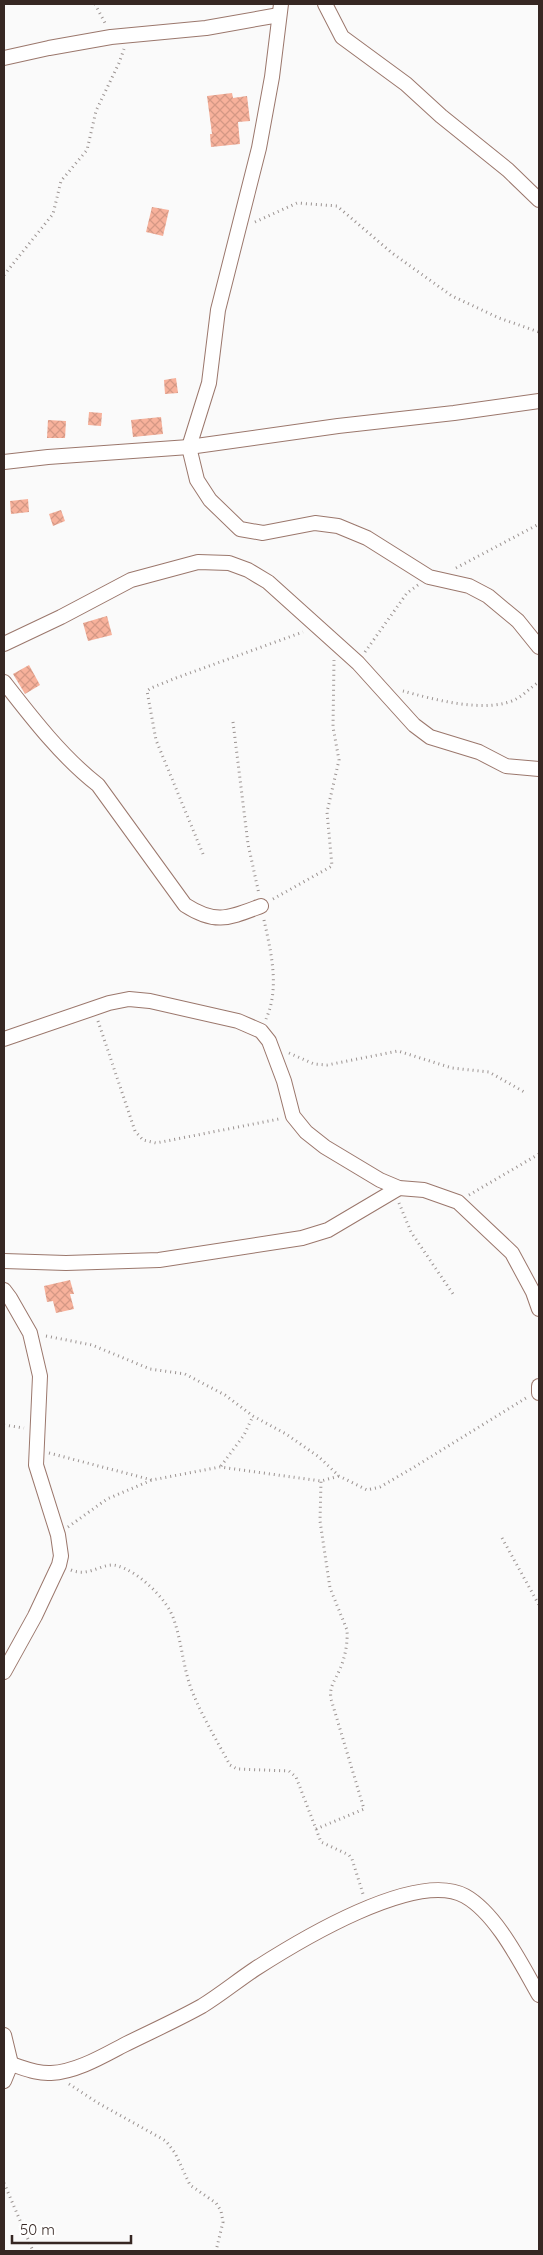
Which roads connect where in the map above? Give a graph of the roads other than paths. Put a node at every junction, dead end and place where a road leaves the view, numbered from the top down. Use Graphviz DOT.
graph roads {
  1 [pos="325,4"];
  2 [pos="280,9"];
  3 [pos="4,58"];
  4 [pos="539,200"];
  5 [pos="539,401"];
  6 [pos="189,447"];
  7 [pos="4,462"];
  8 [pos="4,644"];
  9 [pos="539,647"];
  10 [pos="4,682"];
  11 [pos="539,769"];
  12 [pos="261,906"];
  13 [pos="4,1039"];
  14 [pos="396,1190"];
  15 [pos="4,1262"];
  16 [pos="4,1290"];
  17 [pos="539,1306"];
  18 [pos="539,1386"];
  19 [pos="539,1392"];
  20 [pos="4,1672"];
  21 [pos="539,1995"];
  22 [pos="4,2036"];
  23 [pos="11,2064"];
  24 [pos="4,2081"];
  1 -- 4 [label="street"];
  2 -- 3 [label="street"];
  2 -- 6 [label="street"];
  5 -- 6 [label="street"];
  6 -- 7 [label="street"];
  6 -- 9 [label="street"];
  8 -- 11 [label="street"];
  10 -- 12 [label="street"];
  13 -- 14 [label="street"];
  14 -- 15 [label="street"];
  14 -- 17 [label="street"];
  16 -- 20 [label="street"];
  18 -- 19 [label="street"];
  21 -- 23 [label="street"];
  22 -- 23 [label="street"];
  23 -- 24 [label="street"];
}
